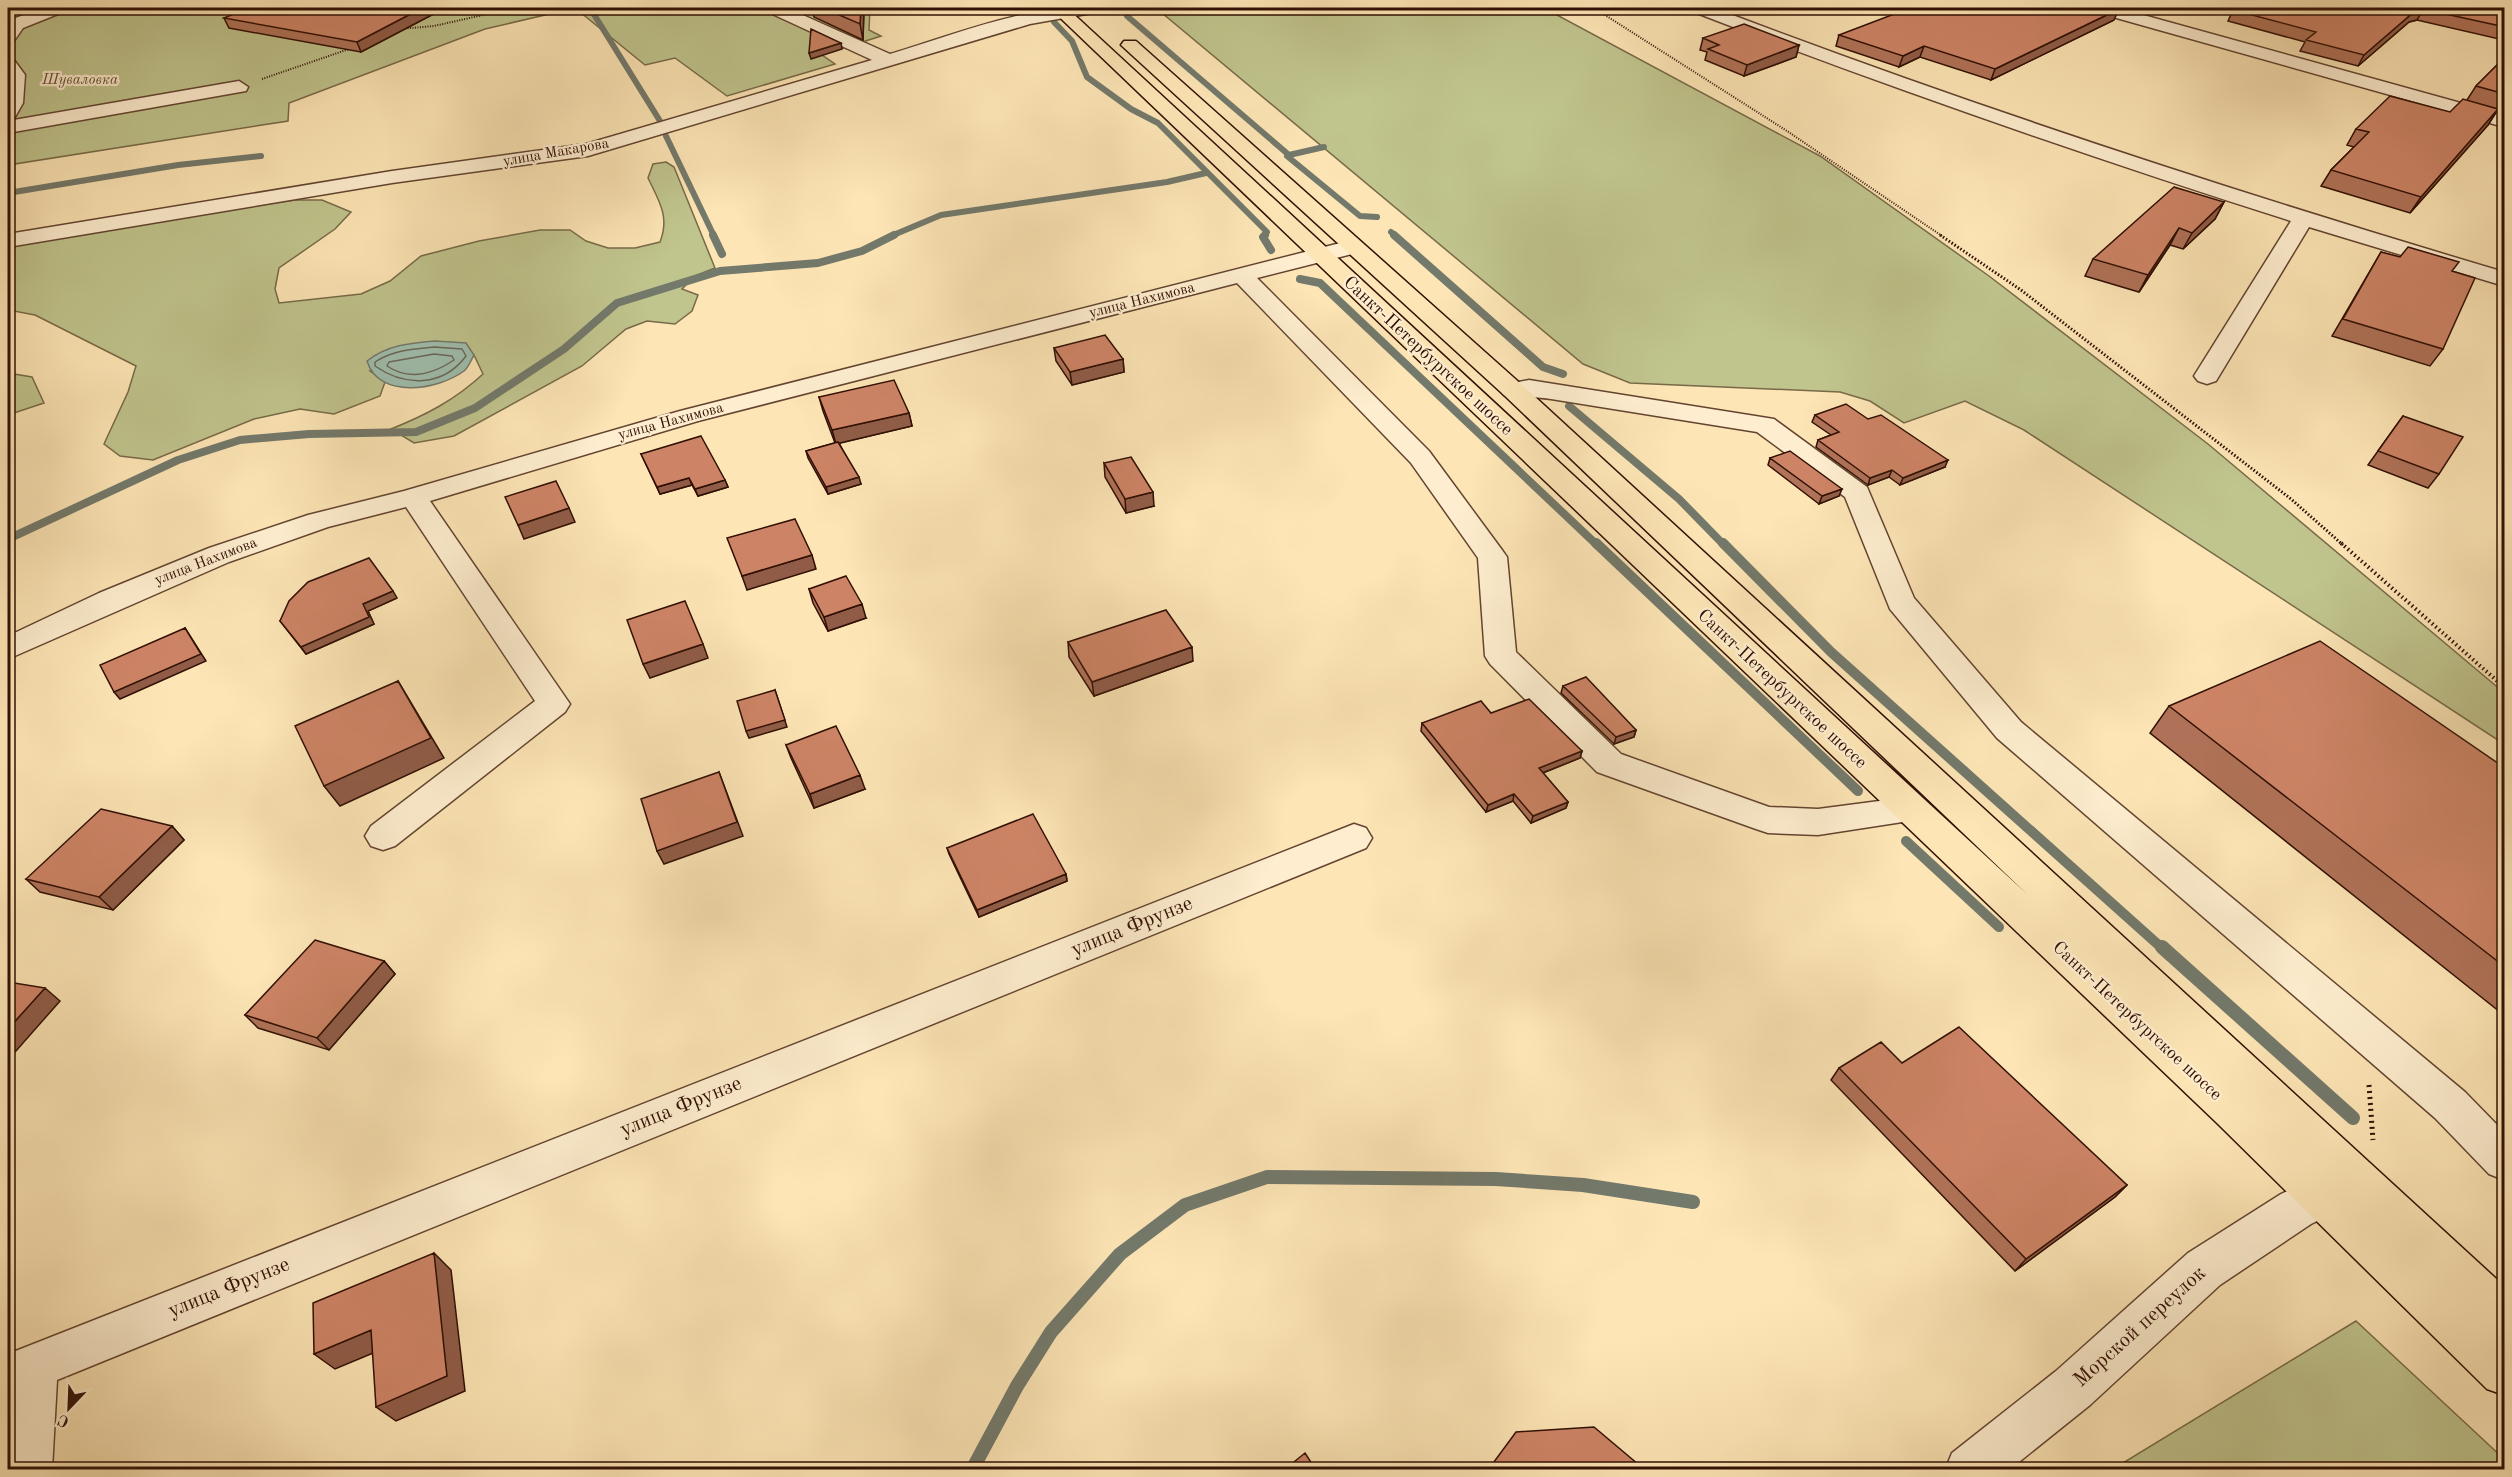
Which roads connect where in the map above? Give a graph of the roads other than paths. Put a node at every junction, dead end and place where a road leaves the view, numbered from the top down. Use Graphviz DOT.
graph roads {
  1 [pos="57,8"];
  2 [pos="774,8"];
  3 [pos="1090,8"];
  4 [pos="1700,8"];
  5 [pos="2102,8"];
  6 [pos="1061,10"];
  7 [pos="8,37"];
  8 [pos="887,60"];
  9 [pos="8,64"];
  10 [pos="239,87"];
  11 [pos="8,113"];
  12 [pos="2505,121"];
  13 [pos="8,127"];
  14 [pos="2303,219"];
  15 [pos="8,241"];
  16 [pos="1352,247"];
  17 [pos="1319,254"];
  18 [pos="1242,275"];
  19 [pos="2505,279"];
  20 [pos="2207,376"];
  21 [pos="1513,390"];
  22 [pos="413,497"];
  23 [pos="8,648"];
  24 [pos="1910,810"];
  25 [pos="383,836"];
  26 [pos="1354,838"];
  27 [pos="2505,1160"];
  28 [pos="2320,1197"];
  29 [pos="2505,1317"];
  30 [pos="21,1371"];
  31 [pos="2505,1372"];
  32 [pos="27,1470"];
  33 [pos="1969,1470"];
  1 -- 7 [label="street"];
  2 -- 8 [label="street"];
  3 -- 6 [label="street, улица Макарова"];
  3 -- 16 [label="main road, Санкт-Петербургское шоссе"];
  4 -- 14 [label="street"];
  5 -- 12 [label="street"];
  6 -- 8 [label="street, улица Макарова"];
  6 -- 17 [label="main road, Санкт-Петербургское шоссе"];
  8 -- 15 [label="street, улица Макарова"];
  9 -- 11 [label="street"];
  10 -- 13 [label="street"];
  14 -- 19 [label="street"];
  14 -- 20 [label="street"];
  16 -- 17 [label="street, улица Нахимова"];
  16 -- 21 [label="main road, Санкт-Петербургское шоссе"];
  17 -- 18 [label="street, улица Нахимова"];
  17 -- 24 [label="main road, Санкт-Петербургское шоссе"];
  18 -- 22 [label="street, улица Нахимова"];
  18 -- 24 [label="street"];
  21 -- 27 [label="street"];
  21 -- 29 [label="main road, Санкт-Петербургское шоссе"];
  22 -- 23 [label="street, улица Нахимова"];
  22 -- 25 [label="street"];
  24 -- 28 [label="main road, Санкт-Петербургское шоссе"];
  26 -- 30 [label="street, улица Фрунзе"];
  28 -- 31 [label="main road, Санкт-Петербургское шоссе"];
  28 -- 33 [label="street, Морской переулок"];
  30 -- 32 [label="street"];
}
